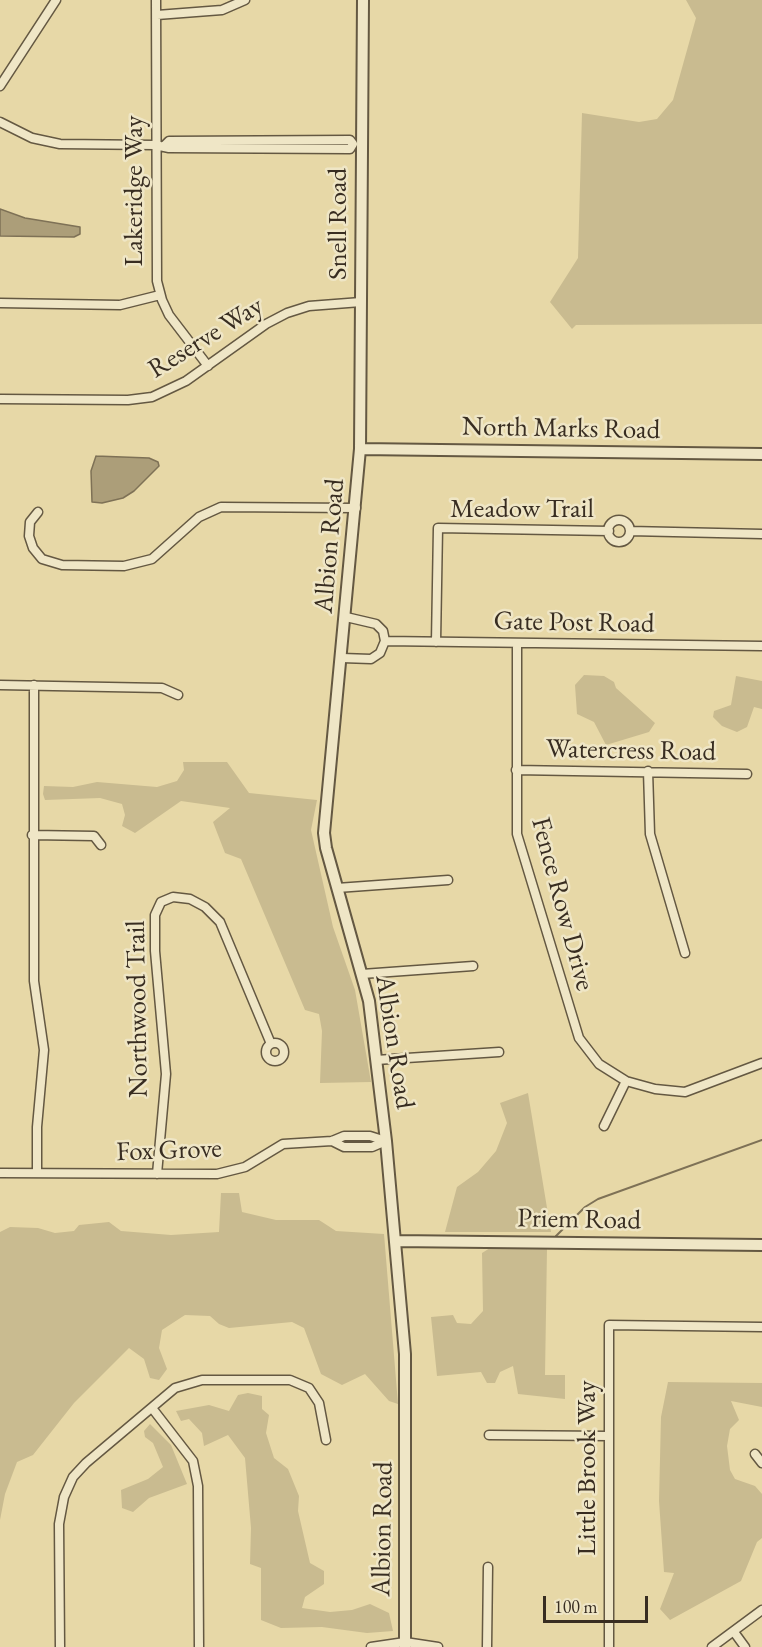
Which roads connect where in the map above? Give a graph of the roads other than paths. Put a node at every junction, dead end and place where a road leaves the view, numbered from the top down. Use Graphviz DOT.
graph roads {
  1 [pos="56,0"];
  2 [pos="156,0"];
  3 [pos="245,0"];
  4 [pos="363,0"];
  5 [pos="157,15"];
  6 [pos="0,86"];
  7 [pos="0,122"];
  8 [pos="358,144"];
  9 [pos="160,145"];
  10 [pos="160,295"];
  11 [pos="361,302"];
  12 [pos="0,303"];
  13 [pos="208,366"];
  14 [pos="0,399"];
  15 [pos="360,449"];
  16 [pos="762,454"];
  17 [pos="356,508"];
  18 [pos="38,513"];
  19 [pos="609,531"];
  20 [pos="630,531"];
  21 [pos="762,534"];
  22 [pos="346,617"];
  23 [pos="385,641"];
  24 [pos="436,642"];
  25 [pos="518,643"];
  26 [pos="762,646"];
  27 [pos="342,658"];
  28 [pos="0,685"];
  29 [pos="34,685"];
  30 [pos="178,695"];
  31 [pos="516,770"];
  32 [pos="648,771"];
  33 [pos="747,774"];
  34 [pos="32,835"];
  35 [pos="101,844"];
  36 [pos="448,880"];
  37 [pos="337,888"];
  38 [pos="685,953"];
  39 [pos="473,966"];
  40 [pos="362,974"];
  41 [pos="271,1044"];
  42 [pos="499,1052"];
  43 [pos="376,1060"];
  44 [pos="762,1063"];
  45 [pos="626,1081"];
  46 [pos="604,1126"];
  47 [pos="386,1141"];
  48 [pos="0,1173"];
  49 [pos="37,1173"];
  50 [pos="158,1174"];
  51 [pos="395,1241"];
  52 [pos="762,1245"];
  53 [pos="762,1327"];
  54 [pos="152,1408"];
  55 [pos="489,1435"];
  56 [pos="609,1436"];
  57 [pos="326,1440"];
  58 [pos="755,1454"];
  59 [pos="762,1463"];
  60 [pos="488,1567"];
  61 [pos="762,1610"];
  62 [pos="734,1632"];
  63 [pos="405,1645"];
  64 [pos="60,1647"];
  65 [pos="199,1647"];
  66 [pos="371,1647"];
  67 [pos="438,1647"];
  68 [pos="487,1647"];
  69 [pos="609,1647"];
  70 [pos="712,1647"];
  71 [pos="745,1647"];
  1 -- 6 [label="street"];
  2 -- 5 [label="street, Lakeridge Way"];
  3 -- 5 [label="street"];
  4 -- 8 [label="street, Snell Road"];
  5 -- 9 [label="street, Lakeridge Way"];
  7 -- 9 [label="street"];
  8 -- 9 [label="street"];
  8 -- 11 [label="street, Snell Road"];
  9 -- 10 [label="street, Lakeridge Way"];
  10 -- 12 [label="street"];
  10 -- 13 [label="street, Lakeridge Way"];
  11 -- 13 [label="street, Reserve Way"];
  11 -- 15 [label="street, Snell Road"];
  13 -- 14 [label="street, Reserve Way"];
  15 -- 16 [label="street, North Marks Road"];
  15 -- 17 [label="street, Albion Road"];
  17 -- 18 [label="street"];
  17 -- 22 [label="street, Albion Road"];
  19 -- 20 [label="street, Meadow Trail"];
  19 -- 20 [label="street, Meadow Trail"];
  19 -- 24 [label="street, Meadow Trail"];
  20 -- 21 [label="street, Meadow Trail"];
  22 -- 23 [label="street"];
  22 -- 27 [label="street, Albion Road"];
  23 -- 24 [label="street, Gate Post Road"];
  23 -- 27 [label="street"];
  24 -- 25 [label="street, Gate Post Road"];
  25 -- 26 [label="street, Gate Post Road"];
  25 -- 31 [label="street, Fence Row Drive"];
  27 -- 37 [label="street, Albion Road"];
  28 -- 29 [label="street"];
  29 -- 30 [label="street"];
  29 -- 34 [label="street"];
  31 -- 32 [label="street, Watercress Road"];
  31 -- 45 [label="street, Fence Row Drive"];
  32 -- 33 [label="street, Watercress Road"];
  32 -- 38 [label="street"];
  34 -- 35 [label="street"];
  34 -- 49 [label="street"];
  36 -- 37 [label="street"];
  37 -- 40 [label="street, Albion Road"];
  39 -- 40 [label="street"];
  40 -- 43 [label="street, Albion Road"];
  41 -- 50 [label="street, Northwood Trail"];
  42 -- 43 [label="street"];
  43 -- 47 [label="street, Albion Road"];
  44 -- 45 [label="street, Fence Row Drive"];
  45 -- 46 [label="street"];
  47 -- 50 [label="street, Fox Grove"];
  47 -- 51 [label="street, Albion Road"];
  48 -- 49 [label="street, Fox Grove"];
  49 -- 50 [label="street, Fox Grove"];
  51 -- 52 [label="street, Priem Road"];
  51 -- 63 [label="street, Albion Road"];
  53 -- 56 [label="street, Little Brook Way"];
  54 -- 57 [label="street"];
  54 -- 64 [label="street"];
  54 -- 65 [label="street"];
  55 -- 56 [label="street"];
  56 -- 69 [label="street, Little Brook Way"];
  58 -- 59 [label="street"];
  60 -- 68 [label="street"];
  61 -- 62 [label="street"];
  62 -- 70 [label="street"];
  62 -- 71 [label="street"];
  63 -- 66 [label="street"];
  63 -- 67 [label="street"];
}
